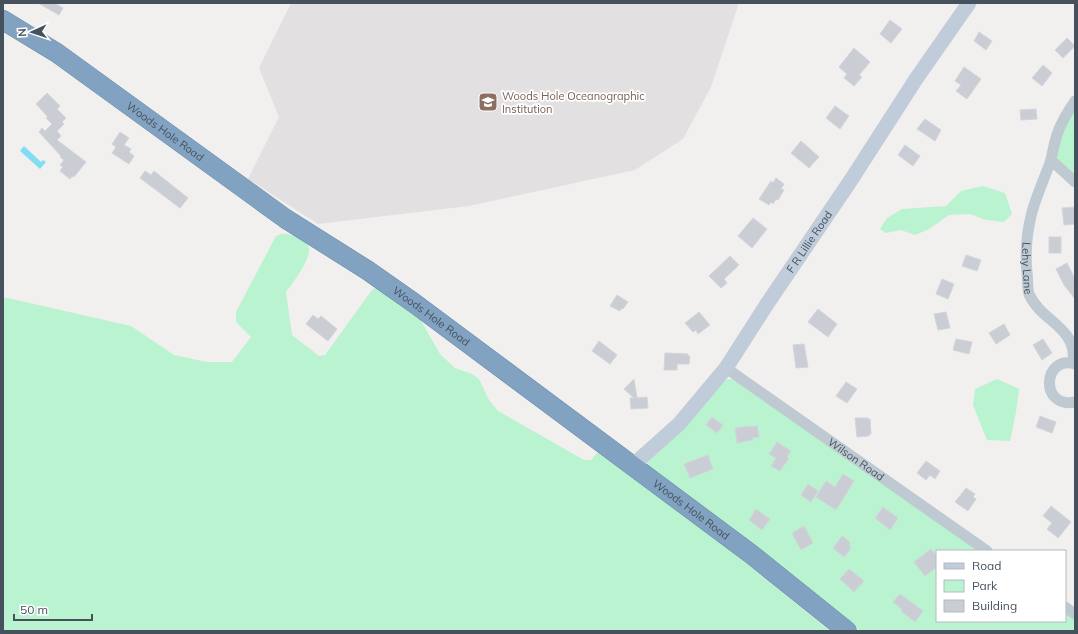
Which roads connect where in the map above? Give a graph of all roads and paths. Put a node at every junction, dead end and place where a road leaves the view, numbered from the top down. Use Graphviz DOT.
graph roads {
  1 [pos="969,3"];
  2 [pos="3,20"];
  3 [pos="1075,101"];
  4 [pos="1050,160"];
  5 [pos="1075,182"];
  6 [pos="1074,363"];
  7 [pos="726,368"];
  8 [pos="1075,402"];
  9 [pos="633,465"];
  10 [pos="986,550"];
  11 [pos="1066,607"];
  12 [pos="1075,614"];
  13 [pos="847,631"];
  1 -- 7 [label="street, F R Lillie Road"];
  2 -- 9 [label="highway, Woods Hole Road"];
  3 -- 4 [label="street, Lehy Lane"];
  4 -- 5 [label="street"];
  4 -- 6 [label="street, Lehy Lane"];
  6 -- 8 [label="street, Lehy Lane"];
  7 -- 9 [label="street, F R Lillie Road"];
  7 -- 10 [label="street, Wilson Road"];
  9 -- 13 [label="highway, Woods Hole Road"];
  11 -- 12 [label="street"];
}
